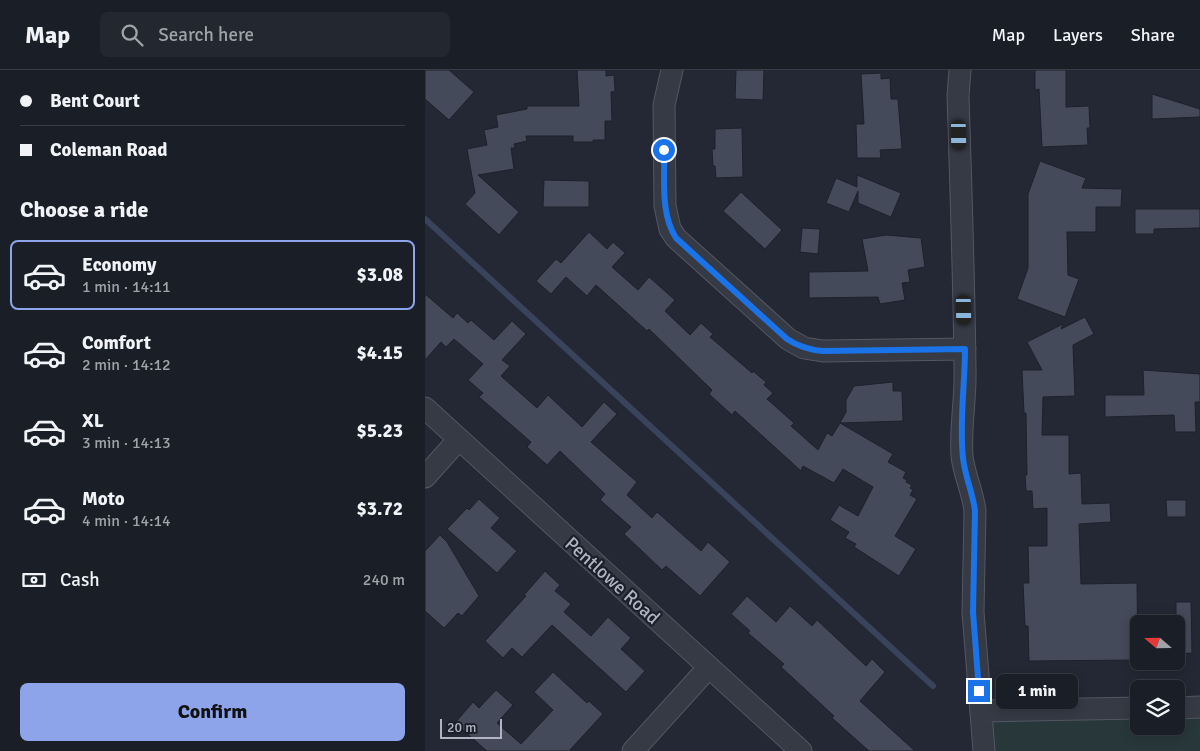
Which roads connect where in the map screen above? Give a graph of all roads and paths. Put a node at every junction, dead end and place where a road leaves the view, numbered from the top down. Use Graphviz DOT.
graph roads {
  1 [pos="672,70"];
  2 [pos="960,70"];
  3 [pos="965,349"];
  4 [pos="425,408"];
  5 [pos="459,439"];
  6 [pos="425,477"];
  7 [pos="709,668"];
  8 [pos="1200,707"];
  9 [pos="1130,708"];
  10 [pos="1185,708"];
  11 [pos="981,710"];
  12 [pos="633,751"];
  13 [pos="801,751"];
  14 [pos="984,751"];
  1 -- 3 [label="street"];
  2 -- 3 [label="street"];
  3 -- 11 [label="street"];
  4 -- 5 [label="street, Pentlowe Road"];
  5 -- 6 [label="street"];
  5 -- 7 [label="street, Pentlowe Road"];
  7 -- 12 [label="street"];
  7 -- 13 [label="street, Pentlowe Road"];
  8 -- 10 [label="street"];
  9 -- 11 [label="street"];
  11 -- 14 [label="street"];
}
